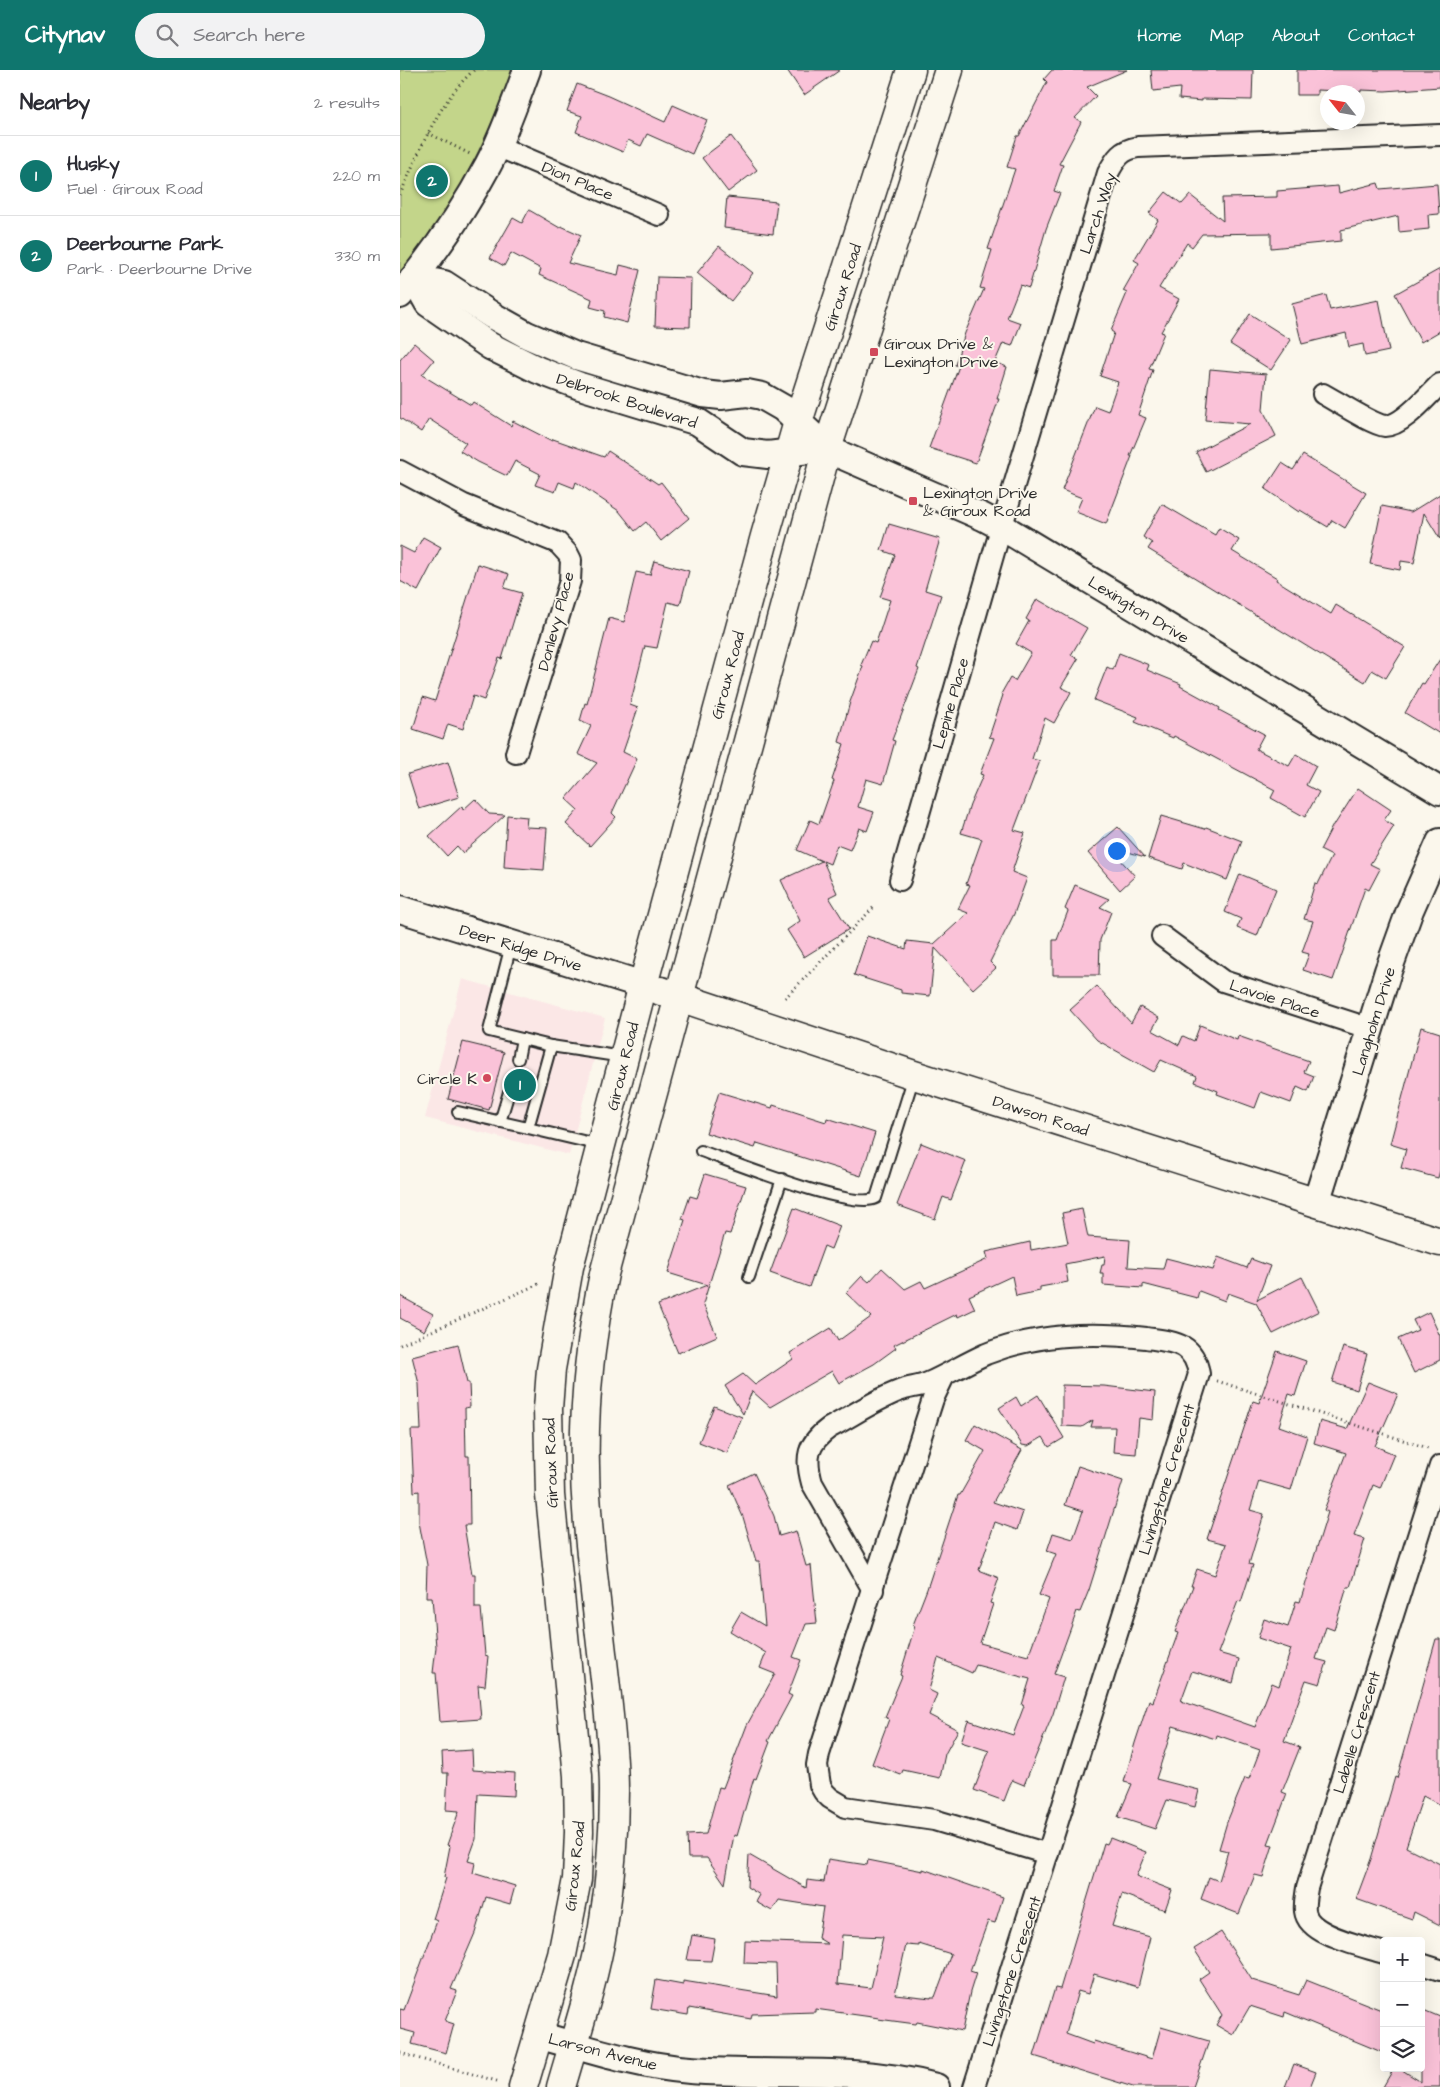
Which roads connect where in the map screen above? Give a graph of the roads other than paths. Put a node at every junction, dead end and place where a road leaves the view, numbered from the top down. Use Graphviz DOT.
graph roads {
  1 [pos="527,70"];
  2 [pos="911,70"];
  3 [pos="949,70"];
  4 [pos="1440,135"];
  5 [pos="486,151"];
  6 [pos="659,215"];
  7 [pos="407,286"];
  8 [pos="1440,384"];
  9 [pos="1323,394"];
  10 [pos="798,422"];
  11 [pos="827,449"];
  12 [pos="790,451"];
  13 [pos="400,471"];
  14 [pos="1002,526"];
  15 [pos="516,753"];
  16 [pos="1440,791"];
  17 [pos="1440,842"];
  18 [pos="900,880"];
  19 [pos="400,909"];
  20 [pos="1162,936"];
  21 [pos="511,944"];
  22 [pos="642,985"];
  23 [pos="679,996"];
  24 [pos="1371,1029"];
  25 [pos="522,1039"];
  26 [pos="551,1046"];
  27 [pos="624,1058"];
  28 [pos="518,1059"];
  29 [pos="914,1075"];
  30 [pos="509,1092"];
  31 [pos="458,1112"];
  32 [pos="500,1122"];
  33 [pos="528,1128"];
  34 [pos="601,1146"];
  35 [pos="701,1151"];
  36 [pos="782,1179"];
  37 [pos="1316,1203"];
  38 [pos="1440,1242"];
  39 [pos="749,1277"];
  40 [pos="944,1376"];
  41 [pos="1440,1466"];
  42 [pos="873,1590"];
  43 [pos="1048,1854"];
  44 [pos="1380,1952"];
  45 [pos="1425,1965"];
  46 [pos="1440,1970"];
  47 [pos="538,2035"];
  48 [pos="573,2044"];
  49 [pos="512,2084"];
  50 [pos="561,2087"];
  51 [pos="936,2087"];
  52 [pos="974,2087"];
  1 -- 5 [label="street"];
  2 -- 10 [label="main road, Giroux Road"];
  3 -- 11 [label="main road"];
  4 -- 14 [label="street, Larch Way"];
  5 -- 6 [label="street, Dion Place"];
  5 -- 7 [label="street"];
  7 -- 10 [label="street, Delbrook Boulevard"];
  7 -- 12 [label="street, Delbrook Boulevard"];
  8 -- 9 [label="street"];
  10 -- 11 [label="street, Delbrook Boulevard"];
  10 -- 12 [label="main road, Giroux Road"];
  11 -- 12 [label="street, Delbrook Boulevard"];
  11 -- 14 [label="street, Lexington Drive"];
  11 -- 23 [label="main road"];
  12 -- 22 [label="main road, Giroux Road"];
  13 -- 15 [label="street, Donlevy Place"];
  14 -- 16 [label="street, Lexington Drive"];
  14 -- 18 [label="street, Lepine Place"];
  17 -- 24 [label="street, Langholm Drive"];
  19 -- 21 [label="street, Deer Ridge Drive"];
  20 -- 24 [label="street, Lavoie Place"];
  21 -- 22 [label="street, Deer Ridge Drive"];
  21 -- 25 [label="lane"];
  22 -- 23 [label="main road, Dawson Road"];
  22 -- 27 [label="main road, Giroux Road"];
  23 -- 29 [label="main road, Dawson Road"];
  23 -- 48 [label="main road"];
  24 -- 37 [label="street, Langholm Drive"];
  25 -- 26 [label="lane"];
  25 -- 28 [label="lane"];
  26 -- 27 [label="lane"];
  26 -- 33 [label="lane"];
  27 -- 34 [label="main road, Giroux Road"];
  29 -- 36 [label="lane"];
  29 -- 37 [label="main road, Dawson Road"];
  30 -- 32 [label="lane"];
  31 -- 32 [label="lane"];
  32 -- 33 [label="lane"];
  33 -- 34 [label="lane"];
  34 -- 47 [label="main road, Giroux Road"];
  35 -- 36 [label="lane"];
  36 -- 39 [label="lane"];
  37 -- 38 [label="main road, Dawson Road"];
  40 -- 42 [label="street"];
  40 -- 42 [label="street, Livingstone Crescent"];
  40 -- 43 [label="street, Livingstone Crescent"];
  41 -- 44 [label="street, Labelle Crescent"];
  42 -- 43 [label="street"];
  43 -- 52 [label="street, Livingstone Crescent"];
  45 -- 46 [label="street"];
  47 -- 48 [label="street, Larson Avenue"];
  47 -- 49 [label="main road, Giroux Road"];
  48 -- 50 [label="main road"];
  48 -- 51 [label="street, Larson Avenue"];
}
